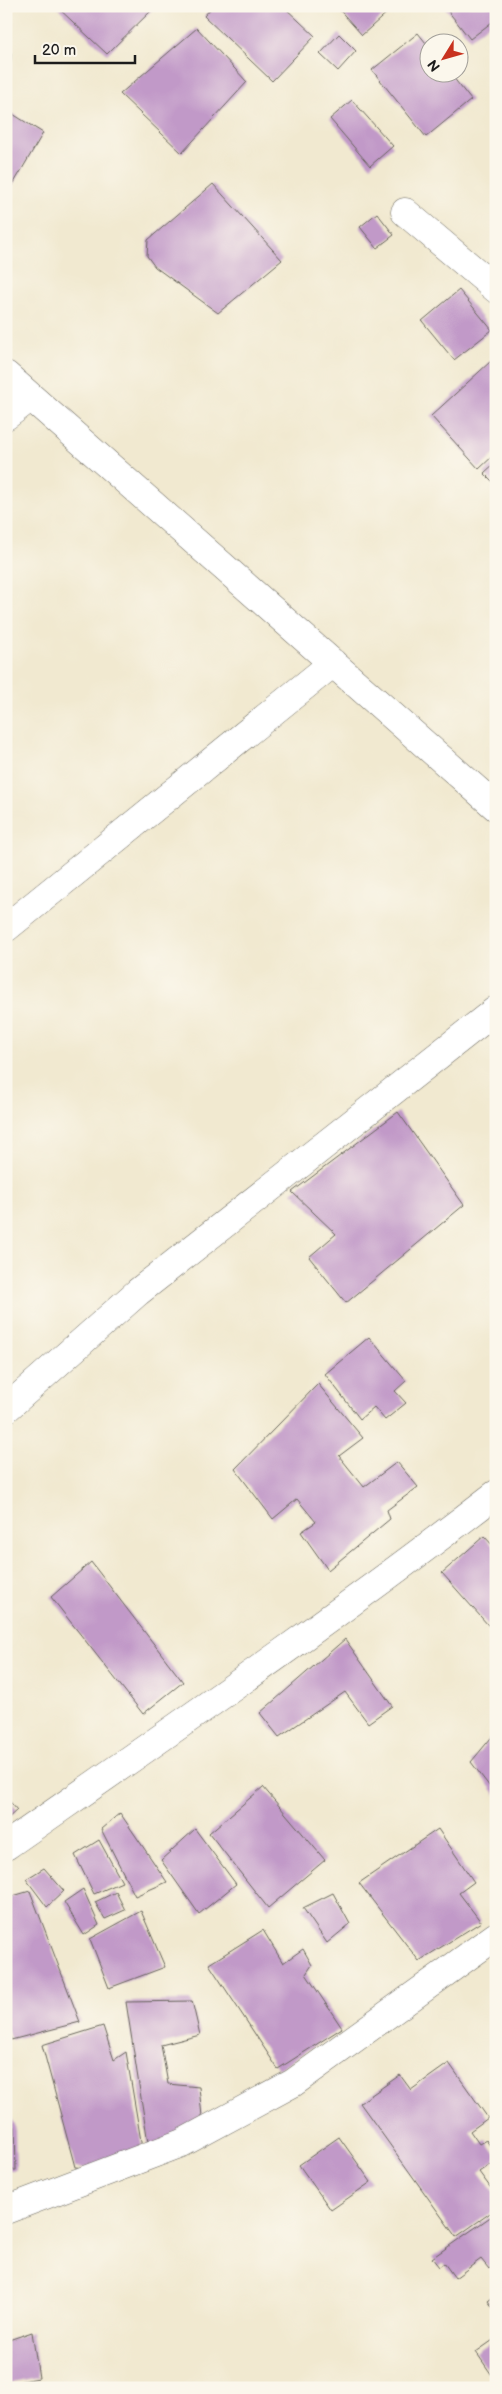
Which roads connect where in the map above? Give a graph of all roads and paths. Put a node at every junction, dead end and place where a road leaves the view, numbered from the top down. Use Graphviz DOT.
graph roads {
  1 [pos="405,212"];
  2 [pos="496,288"];
  3 [pos="6,375"];
  4 [pos="30,397"];
  5 [pos="6,416"];
  6 [pos="333,664"];
  7 [pos="496,807"];
  8 [pos="6,928"];
  9 [pos="496,1010"];
  10 [pos="6,1409"];
  11 [pos="496,1494"];
  12 [pos="6,1846"];
  13 [pos="496,1936"];
  14 [pos="6,2210"];
  1 -- 2 [label="street"];
  3 -- 4 [label="street"];
  4 -- 5 [label="street"];
  4 -- 6 [label="street"];
  6 -- 7 [label="street"];
  6 -- 8 [label="street"];
  9 -- 10 [label="street"];
  11 -- 12 [label="street"];
  13 -- 14 [label="street"];
}
